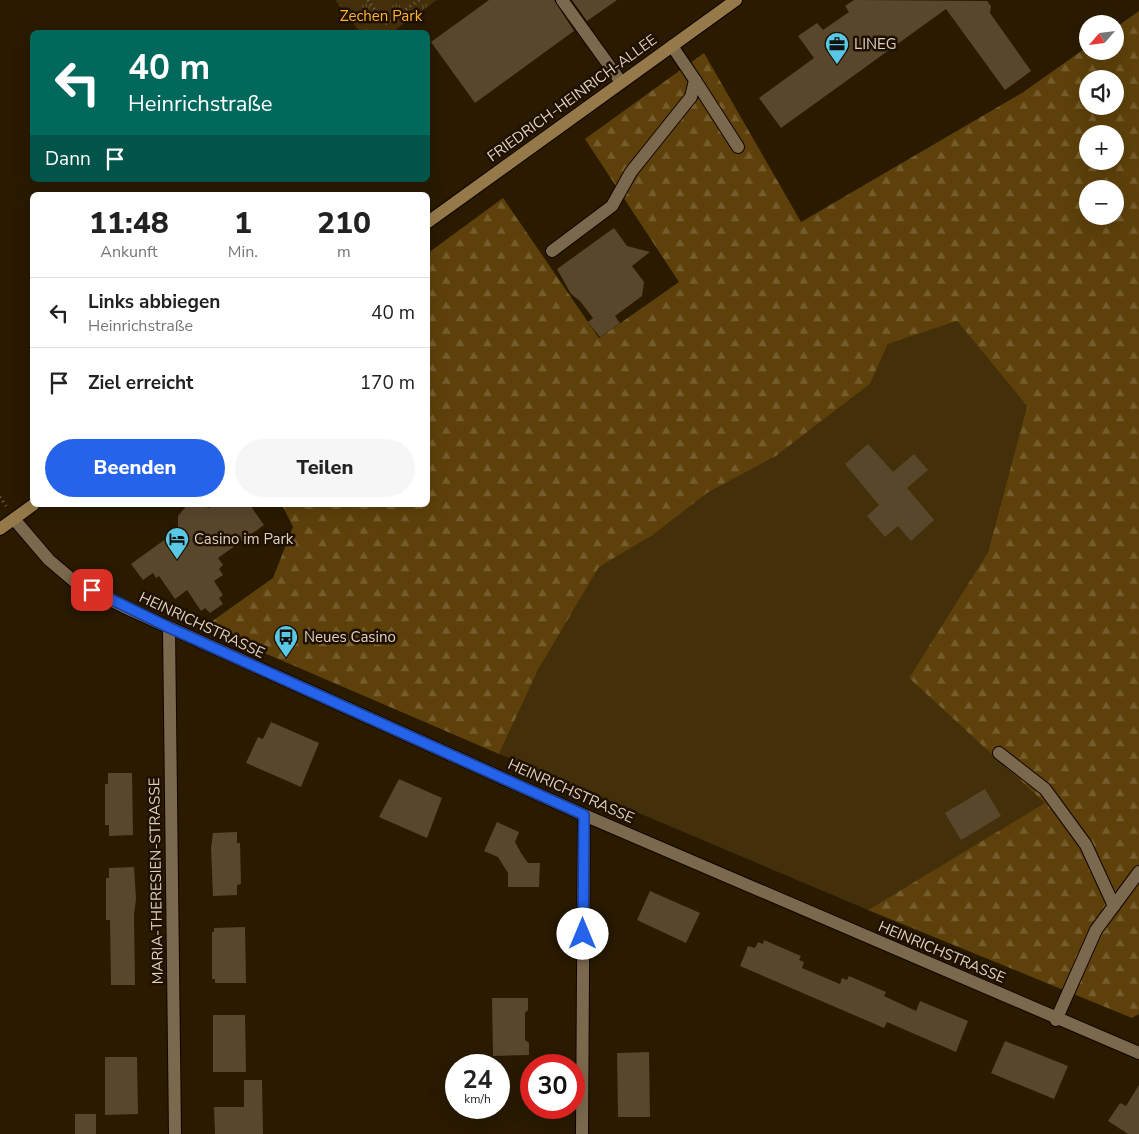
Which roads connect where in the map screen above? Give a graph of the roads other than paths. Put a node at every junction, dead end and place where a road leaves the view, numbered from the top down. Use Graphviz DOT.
graph roads {
  1 [pos="562,0"];
  2 [pos="736,0"];
  3 [pos="672,46"];
  4 [pos="695,80"];
  5 [pos="621,82"];
  6 [pos="738,146"];
  7 [pos="430,221"];
  8 [pos="552,251"];
  9 [pos="30,507"];
  10 [pos="14,519"];
  11 [pos="0,529"];
  12 [pos="170,628"];
  13 [pos="999,753"];
  14 [pos="584,815"];
  15 [pos="1139,872"];
  16 [pos="1114,906"];
  17 [pos="1056,1020"];
  18 [pos="1139,1054"];
  19 [pos="176,1134"];
  20 [pos="582,1134"];
  1 -- 5 [label="street"];
  2 -- 3 [label="main road, FRIEDRICH-HEINRICH-ALLEE"];
  3 -- 4 [label="street"];
  3 -- 5 [label="main road, FRIEDRICH-HEINRICH-ALLEE"];
  4 -- 6 [label="street"];
  4 -- 8 [label="street"];
  5 -- 7 [label="main road, FRIEDRICH-HEINRICH-ALLEE"];
  9 -- 10 [label="main road"];
  10 -- 11 [label="main road"];
  10 -- 12 [label="street, HEINRICHSTRASSE"];
  12 -- 14 [label="street, HEINRICHSTRASSE"];
  12 -- 19 [label="street, MARIA-THERESIEN-STRASSE"];
  13 -- 16 [label="street"];
  14 -- 17 [label="street, HEINRICHSTRASSE"];
  14 -- 20 [label="street"];
  15 -- 16 [label="street"];
  16 -- 17 [label="street"];
  17 -- 18 [label="street, HEINRICHSTRASSE"];
}
